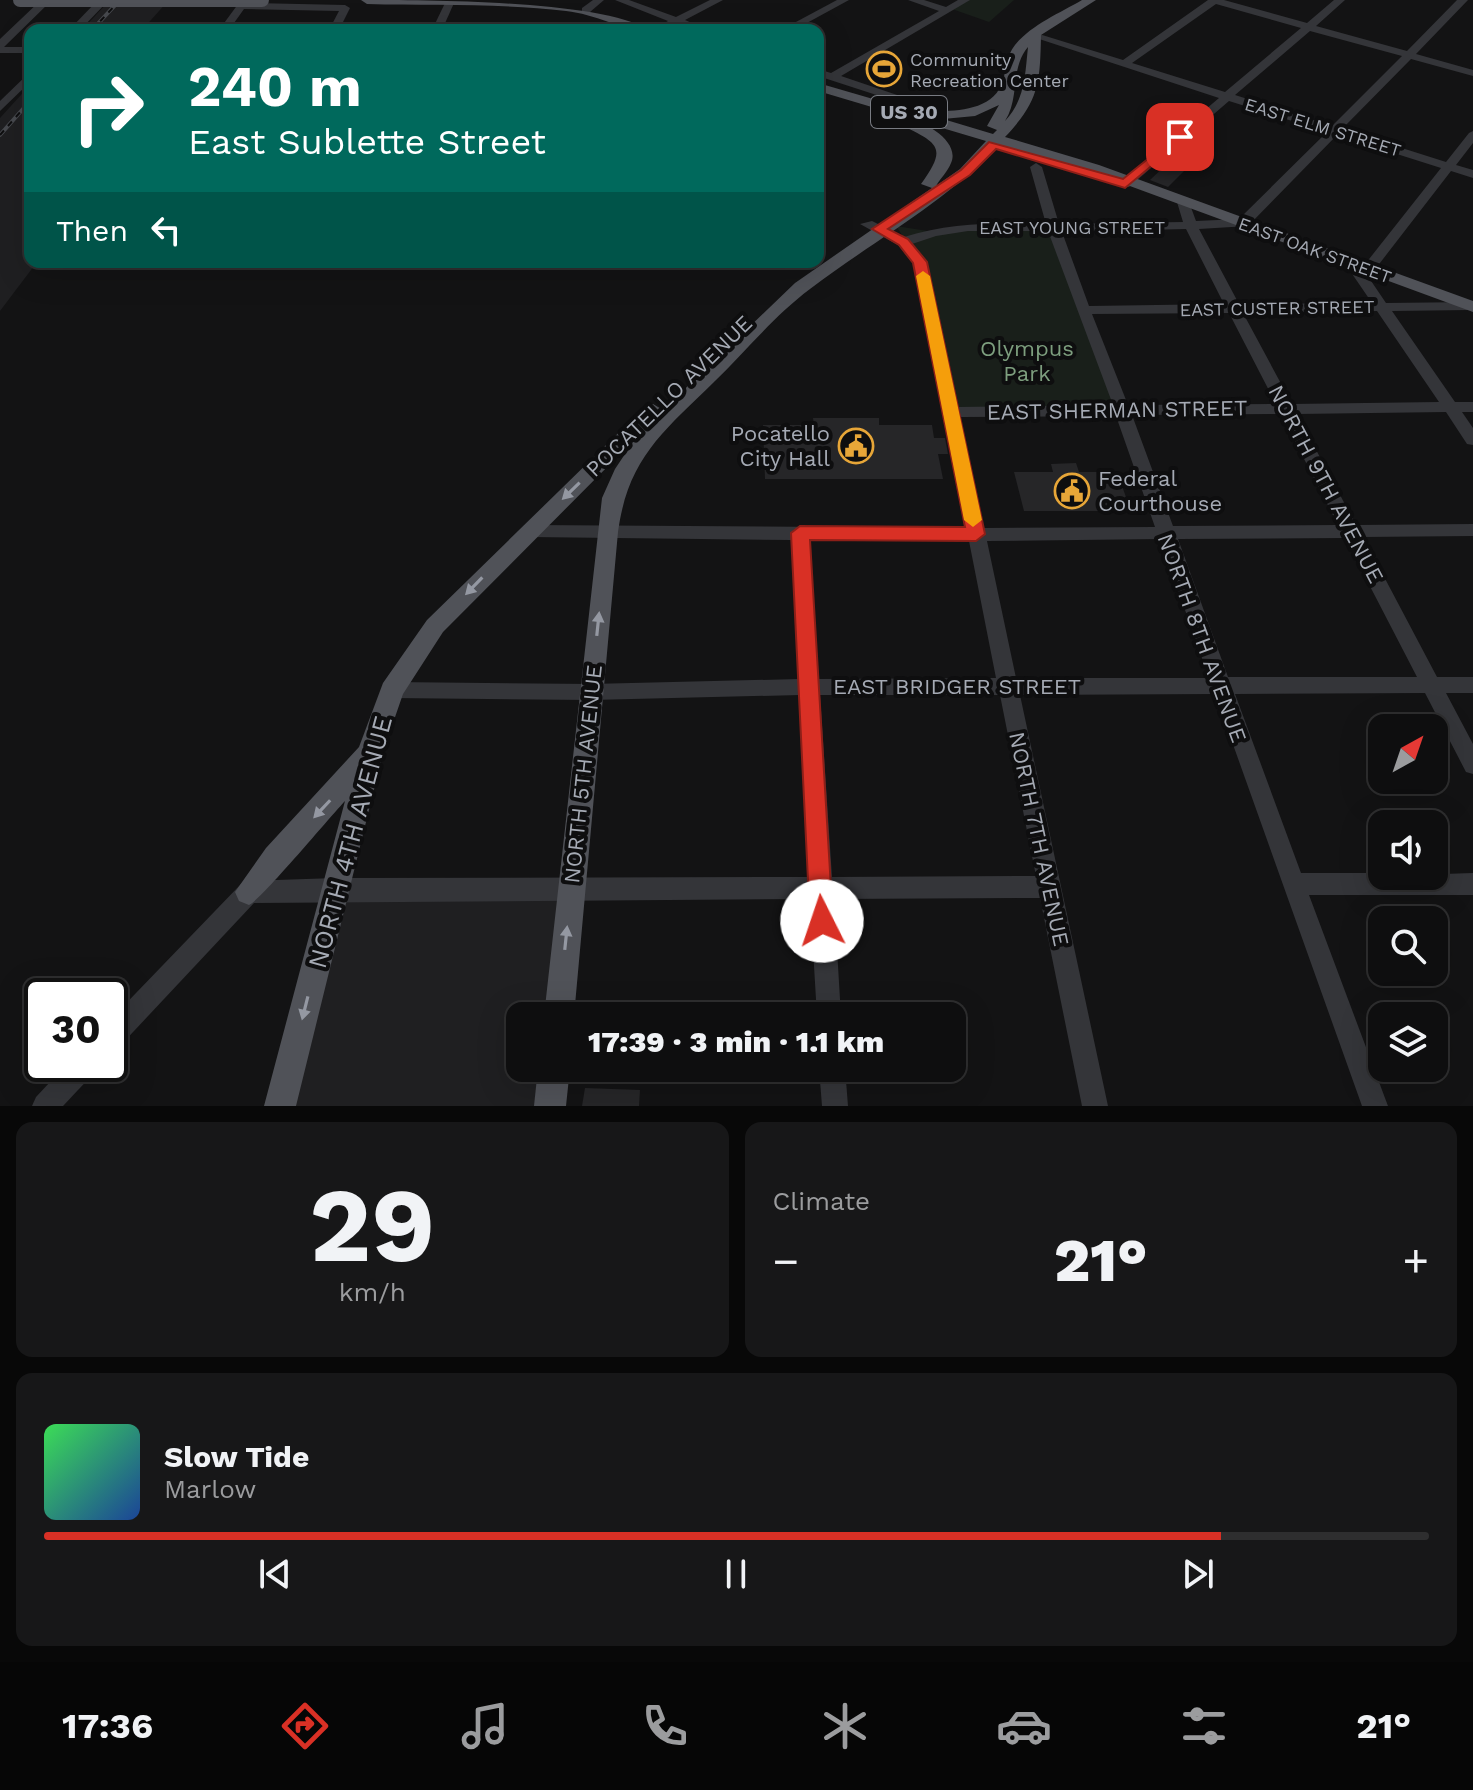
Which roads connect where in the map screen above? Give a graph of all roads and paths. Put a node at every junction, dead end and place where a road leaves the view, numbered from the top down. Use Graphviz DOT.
graph roads {
  1 [pos="20,0"];
  2 [pos="47,0"];
  3 [pos="104,0"];
  4 [pos="262,0"];
  5 [pos="367,0"];
  6 [pos="620,0"];
  7 [pos="718,0"];
  8 [pos="844,0"];
  9 [pos="913,0"];
  10 [pos="965,0"];
  11 [pos="1090,0"];
  12 [pos="1214,0"];
  13 [pos="1340,0"];
  14 [pos="1463,0"];
  15 [pos="90,1"];
  16 [pos="385,1"];
  17 [pos="450,1"];
  18 [pos="491,1"];
  19 [pos="244,3"];
  20 [pos="592,5"];
  21 [pos="947,10"];
  22 [pos="676,20"];
  23 [pos="80,24"];
  24 [pos="228,24"];
  25 [pos="337,24"];
  26 [pos="440,24"];
  27 [pos="632,24"];
  28 [pos="644,24"];
  29 [pos="670,24"];
  30 [pos="687,24"];
  31 [pos="798,24"];
  32 [pos="1308,27"];
  33 [pos="1035,36"];
  34 [pos="0,48"];
  35 [pos="24,50"];
  36 [pos="1408,55"];
  37 [pos="1124,64"];
  38 [pos="1473,73"];
  39 [pos="824,74"];
  40 [pos="831,77"];
  41 [pos="1012,78"];
  42 [pos="24,81"];
  43 [pos="824,89"];
  44 [pos="824,95"];
  45 [pos="1227,97"];
  46 [pos="860,99"];
  47 [pos="902,100"];
  48 [pos="2,104"];
  49 [pos="874,110"];
  50 [pos="1333,130"];
  51 [pos="1473,135"];
  52 [pos="990,139"];
  53 [pos="1449,166"];
  54 [pos="1036,167"];
  55 [pos="1473,174"];
  56 [pos="1127,183"];
  57 [pos="929,184"];
  58 [pos="1183,202"];
  59 [pos="1243,223"];
  60 [pos="873,226"];
  61 [pos="1191,227"];
  62 [pos="1052,228"];
  63 [pos="903,242"];
  64 [pos="824,252"];
  65 [pos="1359,266"];
  66 [pos="824,267"];
  67 [pos="803,268"];
  68 [pos="823,268"];
  69 [pos="1472,306"];
  70 [pos="1381,307"];
  71 [pos="1234,309"];
  72 [pos="1083,310"];
  73 [pos="1450,407"];
  74 [pos="1473,407"];
  75 [pos="1287,408"];
  76 [pos="1122,410"];
  77 [pos="953,412"];
  78 [pos="1473,440"];
  79 [pos="1473,530"];
  80 [pos="530,531"];
  81 [pos="1350,531"];
  82 [pos="607,532"];
  83 [pos="1164,532"];
  84 [pos="800,533"];
  85 [pos="976,534"];
  86 [pos="1218,685"];
  87 [pos="1432,685"];
  88 [pos="1473,685"];
  89 [pos="809,687"];
  90 [pos="1007,687"];
  91 [pos="392,690"];
  92 [pos="591,692"];
  93 [pos="371,749"];
  94 [pos="1473,765"];
  95 [pos="1294,884"];
  96 [pos="1473,884"];
  97 [pos="571,887"];
  98 [pos="1050,887"];
  99 [pos="336,889"];
  100 [pos="819,889"];
  101 [pos="249,892"];
  102 [pos="560,1002"];
  103 [pos="828,1002"];
  104 [pos="128,1019"];
  105 [pos="68,1082"];
  106 [pos="553,1082"];
  107 [pos="833,1082"];
  108 [pos="45,1106"];
  109 [pos="280,1106"];
  110 [pos="550,1106"];
  111 [pos="835,1106"];
  112 [pos="1095,1106"];
  113 [pos="1375,1106"];
  1 -- 15 [label="main road, bridge"];
  2 -- 34 [label="street"];
  3 -- 23 [label="street"];
  4 -- 15 [label="main road, bridge"];
  5 -- 16 [label="main road"];
  6 -- 22 [label="street"];
  7 -- 22 [label="street"];
  8 -- 31 [label="street"];
  9 -- 21 [label="street"];
  10 -- 21 [label="street"];
  11 -- 33 [label="main road"];
  12 -- 32 [label="street"];
  12 -- 37 [label="street"];
  13 -- 32 [label="street"];
  14 -- 36 [label="street"];
  16 -- 17 [label="main road"];
  17 -- 18 [label="main road"];
  17 -- 20 [label="main road"];
  17 -- 26 [label="street"];
  18 -- 20 [label="main road"];
  19 -- 24 [label="street"];
  19 -- 25 [label="street"];
  20 -- 27 [label="main road"];
  20 -- 28 [label="main road"];
  21 -- 40 [label="street"];
  22 -- 29 [label="street"];
  22 -- 30 [label="street"];
  32 -- 36 [label="street"];
  32 -- 45 [label="street"];
  33 -- 37 [label="street, EAST ELM STREET"];
  33 -- 41 [label="main road"];
  33 -- 52 [label="main road"];
  34 -- 35 [label="street"];
  36 -- 38 [label="street"];
  36 -- 50 [label="street"];
  37 -- 45 [label="street, EAST ELM STREET"];
  39 -- 40 [label="street"];
  40 -- 47 [label="street"];
  41 -- 46 [label="main road"];
  41 -- 52 [label="main road"];
  42 -- 48 [label="street"];
  43 -- 46 [label="main road, US 30"];
  44 -- 49 [label="main road, US 30"];
  45 -- 50 [label="street, EAST ELM STREET"];
  45 -- 56 [label="street"];
  46 -- 52 [label="main road, US 30"];
  49 -- 52 [label="main road"];
  49 -- 57 [label="main road, US 30"];
  50 -- 53 [label="street, EAST ELM STREET"];
  50 -- 59 [label="street"];
  51 -- 53 [label="street"];
  52 -- 56 [label="main road, EAST OAK STREET"];
  52 -- 57 [label="main road, POCATELLO AVENUE"];
  52 -- 60 [label="main road, POCATELLO AVENUE"];
  53 -- 55 [label="street, EAST ELM STREET"];
  53 -- 65 [label="street"];
  54 -- 62 [label="street, NORTH 8TH AVENUE"];
  56 -- 58 [label="main road, EAST OAK STREET"];
  57 -- 60 [label="main road, POCATELLO AVENUE"];
  58 -- 59 [label="main road, EAST OAK STREET"];
  58 -- 61 [label="street, NORTH 9TH AVENUE"];
  59 -- 61 [label="street, EAST YOUNG STREET"];
  59 -- 65 [label="main road, EAST OAK STREET"];
  60 -- 63 [label="street"];
  60 -- 64 [label="main road, POCATELLO AVENUE"];
  60 -- 66 [label="main road, POCATELLO AVENUE"];
  61 -- 62 [label="street, EAST YOUNG STREET"];
  61 -- 71 [label="street, NORTH 9TH AVENUE"];
  62 -- 63 [label="street, EAST YOUNG STREET"];
  62 -- 72 [label="street, NORTH 8TH AVENUE"];
  63 -- 77 [label="street, NORTH 7TH AVENUE"];
  65 -- 69 [label="main road, EAST OAK STREET"];
  65 -- 70 [label="street"];
  67 -- 80 [label="main road, POCATELLO AVENUE, one-way"];
  68 -- 82 [label="main road, POCATELLO AVENUE"];
  69 -- 70 [label="street, EAST CUSTER STREET"];
  70 -- 71 [label="street, EAST CUSTER STREET"];
  70 -- 73 [label="street"];
  71 -- 72 [label="street, EAST CUSTER STREET"];
  71 -- 75 [label="street, NORTH 9TH AVENUE"];
  72 -- 76 [label="street, NORTH 8TH AVENUE"];
  73 -- 74 [label="street, EAST SHERMAN STREET"];
  73 -- 75 [label="street, EAST SHERMAN STREET"];
  73 -- 78 [label="street"];
  75 -- 76 [label="street, EAST SHERMAN STREET"];
  75 -- 81 [label="street, NORTH 9TH AVENUE"];
  76 -- 77 [label="street, EAST SHERMAN STREET"];
  76 -- 83 [label="street, NORTH 8TH AVENUE"];
  77 -- 85 [label="street, NORTH 7TH AVENUE"];
  79 -- 81 [label="street"];
  80 -- 82 [label="street"];
  80 -- 91 [label="main road, NORTH 4TH AVENUE, one-way"];
  81 -- 83 [label="street"];
  81 -- 87 [label="street, NORTH 9TH AVENUE"];
  82 -- 84 [label="street"];
  92 -- 82 [label="main road, NORTH 5TH AVENUE, one-way"];
  83 -- 85 [label="street"];
  83 -- 86 [label="street, NORTH 8TH AVENUE"];
  84 -- 85 [label="street"];
  84 -- 89 [label="street"];
  85 -- 90 [label="street, NORTH 7TH AVENUE"];
  86 -- 87 [label="street, EAST BRIDGER STREET"];
  86 -- 90 [label="street, EAST BRIDGER STREET"];
  86 -- 95 [label="street, NORTH 8TH AVENUE"];
  87 -- 88 [label="street, EAST BRIDGER STREET"];
  87 -- 94 [label="street, NORTH 9TH AVENUE"];
  89 -- 90 [label="street, EAST BRIDGER STREET"];
  89 -- 92 [label="street, EAST BRIDGER STREET"];
  89 -- 100 [label="street"];
  90 -- 98 [label="street, NORTH 7TH AVENUE"];
  91 -- 92 [label="street, EAST BRIDGER STREET"];
  91 -- 93 [label="main road, NORTH 4TH AVENUE"];
  92 -- 97 [label="main road, NORTH 5TH AVENUE"];
  93 -- 99 [label="main road, NORTH 4TH AVENUE"];
  93 -- 101 [label="main road, one-way"];
  95 -- 96 [label="street"];
  95 -- 113 [label="street, NORTH 8TH AVENUE"];
  97 -- 99 [label="street"];
  97 -- 100 [label="street"];
  102 -- 97 [label="main road, NORTH 5TH AVENUE, one-way"];
  98 -- 100 [label="street"];
  98 -- 112 [label="street, NORTH 7TH AVENUE"];
  99 -- 101 [label="street"];
  99 -- 109 [label="main road, NORTH 4TH AVENUE, one-way"];
  100 -- 103 [label="street"];
  101 -- 104 [label="street"];
  105 -- 108 [label="street"];
  106 -- 110 [label="main road"];
  107 -- 111 [label="street"];
}
